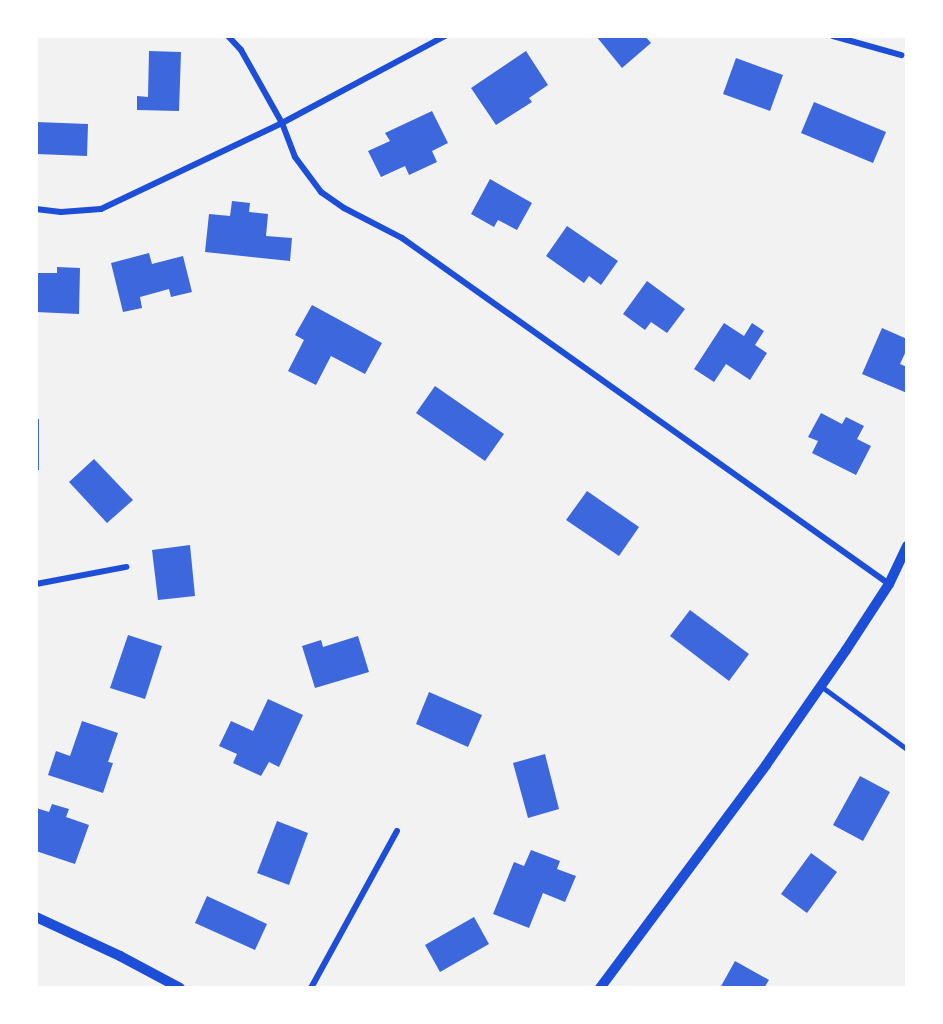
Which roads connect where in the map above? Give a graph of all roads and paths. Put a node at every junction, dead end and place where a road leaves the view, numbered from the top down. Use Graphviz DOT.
graph roads {
  1 [pos="228,36"];
  2 [pos="446,36"];
  3 [pos="833,36"];
  4 [pos="901,55"];
  5 [pos="282,123"];
  6 [pos="36,209"];
  7 [pos="907,546"];
  8 [pos="126,567"];
  9 [pos="36,584"];
  10 [pos="889,584"];
  11 [pos="821,686"];
  12 [pos="907,749"];
  13 [pos="397,831"];
  14 [pos="36,917"];
  15 [pos="180,988"];
  16 [pos="311,988"];
  17 [pos="600,988"];
  1 -- 5 [label="street"];
  2 -- 5 [label="street"];
  3 -- 4 [label="street"];
  5 -- 6 [label="street"];
  5 -- 10 [label="street"];
  7 -- 10 [label="street"];
  8 -- 9 [label="street"];
  10 -- 11 [label="street"];
  11 -- 12 [label="lane"];
  11 -- 17 [label="street"];
  13 -- 16 [label="street"];
  14 -- 15 [label="street"];
}
